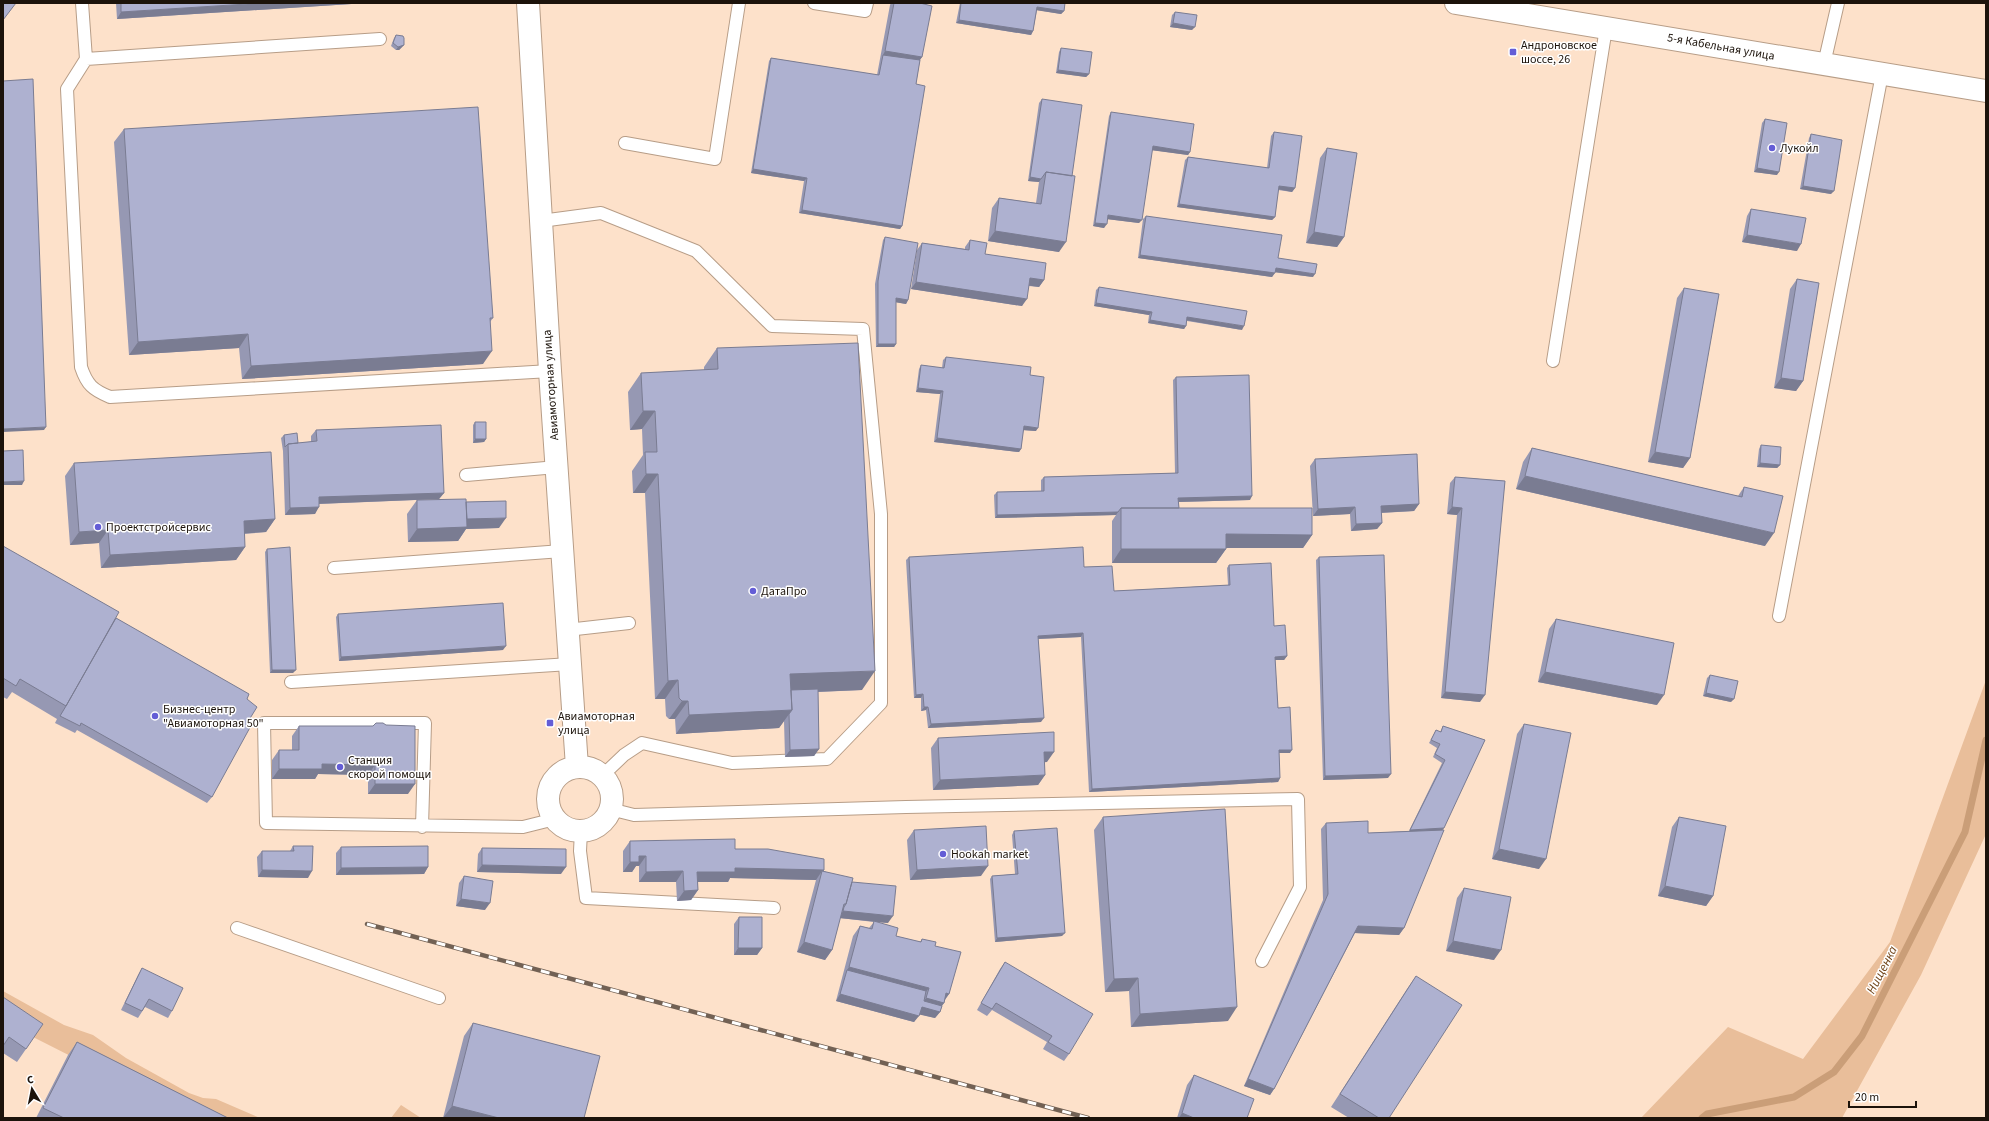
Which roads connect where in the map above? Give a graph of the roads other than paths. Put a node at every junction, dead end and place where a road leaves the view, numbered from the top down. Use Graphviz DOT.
graph roads {
  1 [pos="82,3"];
  2 [pos="528,3"];
  3 [pos="739,3"];
  4 [pos="814,3"];
  5 [pos="867,3"];
  6 [pos="1456,3"];
  7 [pos="1838,3"];
  8 [pos="1606,28"];
  9 [pos="380,39"];
  10 [pos="86,59"];
  11 [pos="1824,64"];
  12 [pos="1882,74"];
  13 [pos="1986,91"];
  14 [pos="625,143"];
  15 [pos="541,221"];
  16 [pos="1553,361"];
  17 [pos="550,371"];
  18 [pos="557,467"];
  19 [pos="466,475"];
  20 [pos="562,551"];
  21 [pos="334,568"];
  22 [pos="1779,616"];
  23 [pos="629,623"];
  24 [pos="568,630"];
  25 [pos="570,664"];
  26 [pos="291,682"];
  27 [pos="577,767"];
  28 [pos="602,776"];
  29 [pos="610,809"];
  30 [pos="555,819"];
  31 [pos="422,826"];
  32 [pos="581,831"];
  33 [pos="774,908"];
  34 [pos="237,928"];
  35 [pos="1262,961"];
  36 [pos="439,998"];
  1 -- 10 [label="lane"];
  2 -- 15 [label="street, Авиамоторная улица"];
  3 -- 14 [label="lane"];
  4 -- 5 [label="lane"];
  6 -- 8 [label="street, 5-я Кабельная улица"];
  7 -- 11 [label="lane"];
  8 -- 11 [label="street, 5-я Кабельная улица"];
  8 -- 16 [label="lane"];
  9 -- 10 [label="lane"];
  10 -- 17 [label="lane"];
  11 -- 12 [label="street, 5-я Кабельная улица"];
  12 -- 13 [label="street, 5-я Кабельная улица"];
  12 -- 22 [label="lane"];
  15 -- 17 [label="street, Авиамоторная улица"];
  15 -- 28 [label="lane"];
  17 -- 18 [label="street, Авиамоторная улица"];
  18 -- 19 [label="lane"];
  18 -- 20 [label="street, Авиамоторная улица"];
  20 -- 21 [label="lane"];
  20 -- 24 [label="street, Авиамоторная улица"];
  23 -- 24 [label="lane"];
  24 -- 25 [label="street, Авиамоторная улица"];
  25 -- 26 [label="lane"];
  25 -- 27 [label="street, Авиамоторная улица"];
  27 -- 28 [label="street"];
  27 -- 30 [label="street"];
  28 -- 29 [label="street"];
  29 -- 32 [label="street"];
  29 -- 35 [label="lane"];
  30 -- 31 [label="lane"];
  30 -- 32 [label="street"];
  31 -- 31 [label="lane"];
  32 -- 33 [label="lane"];
  34 -- 36 [label="lane"];
}
